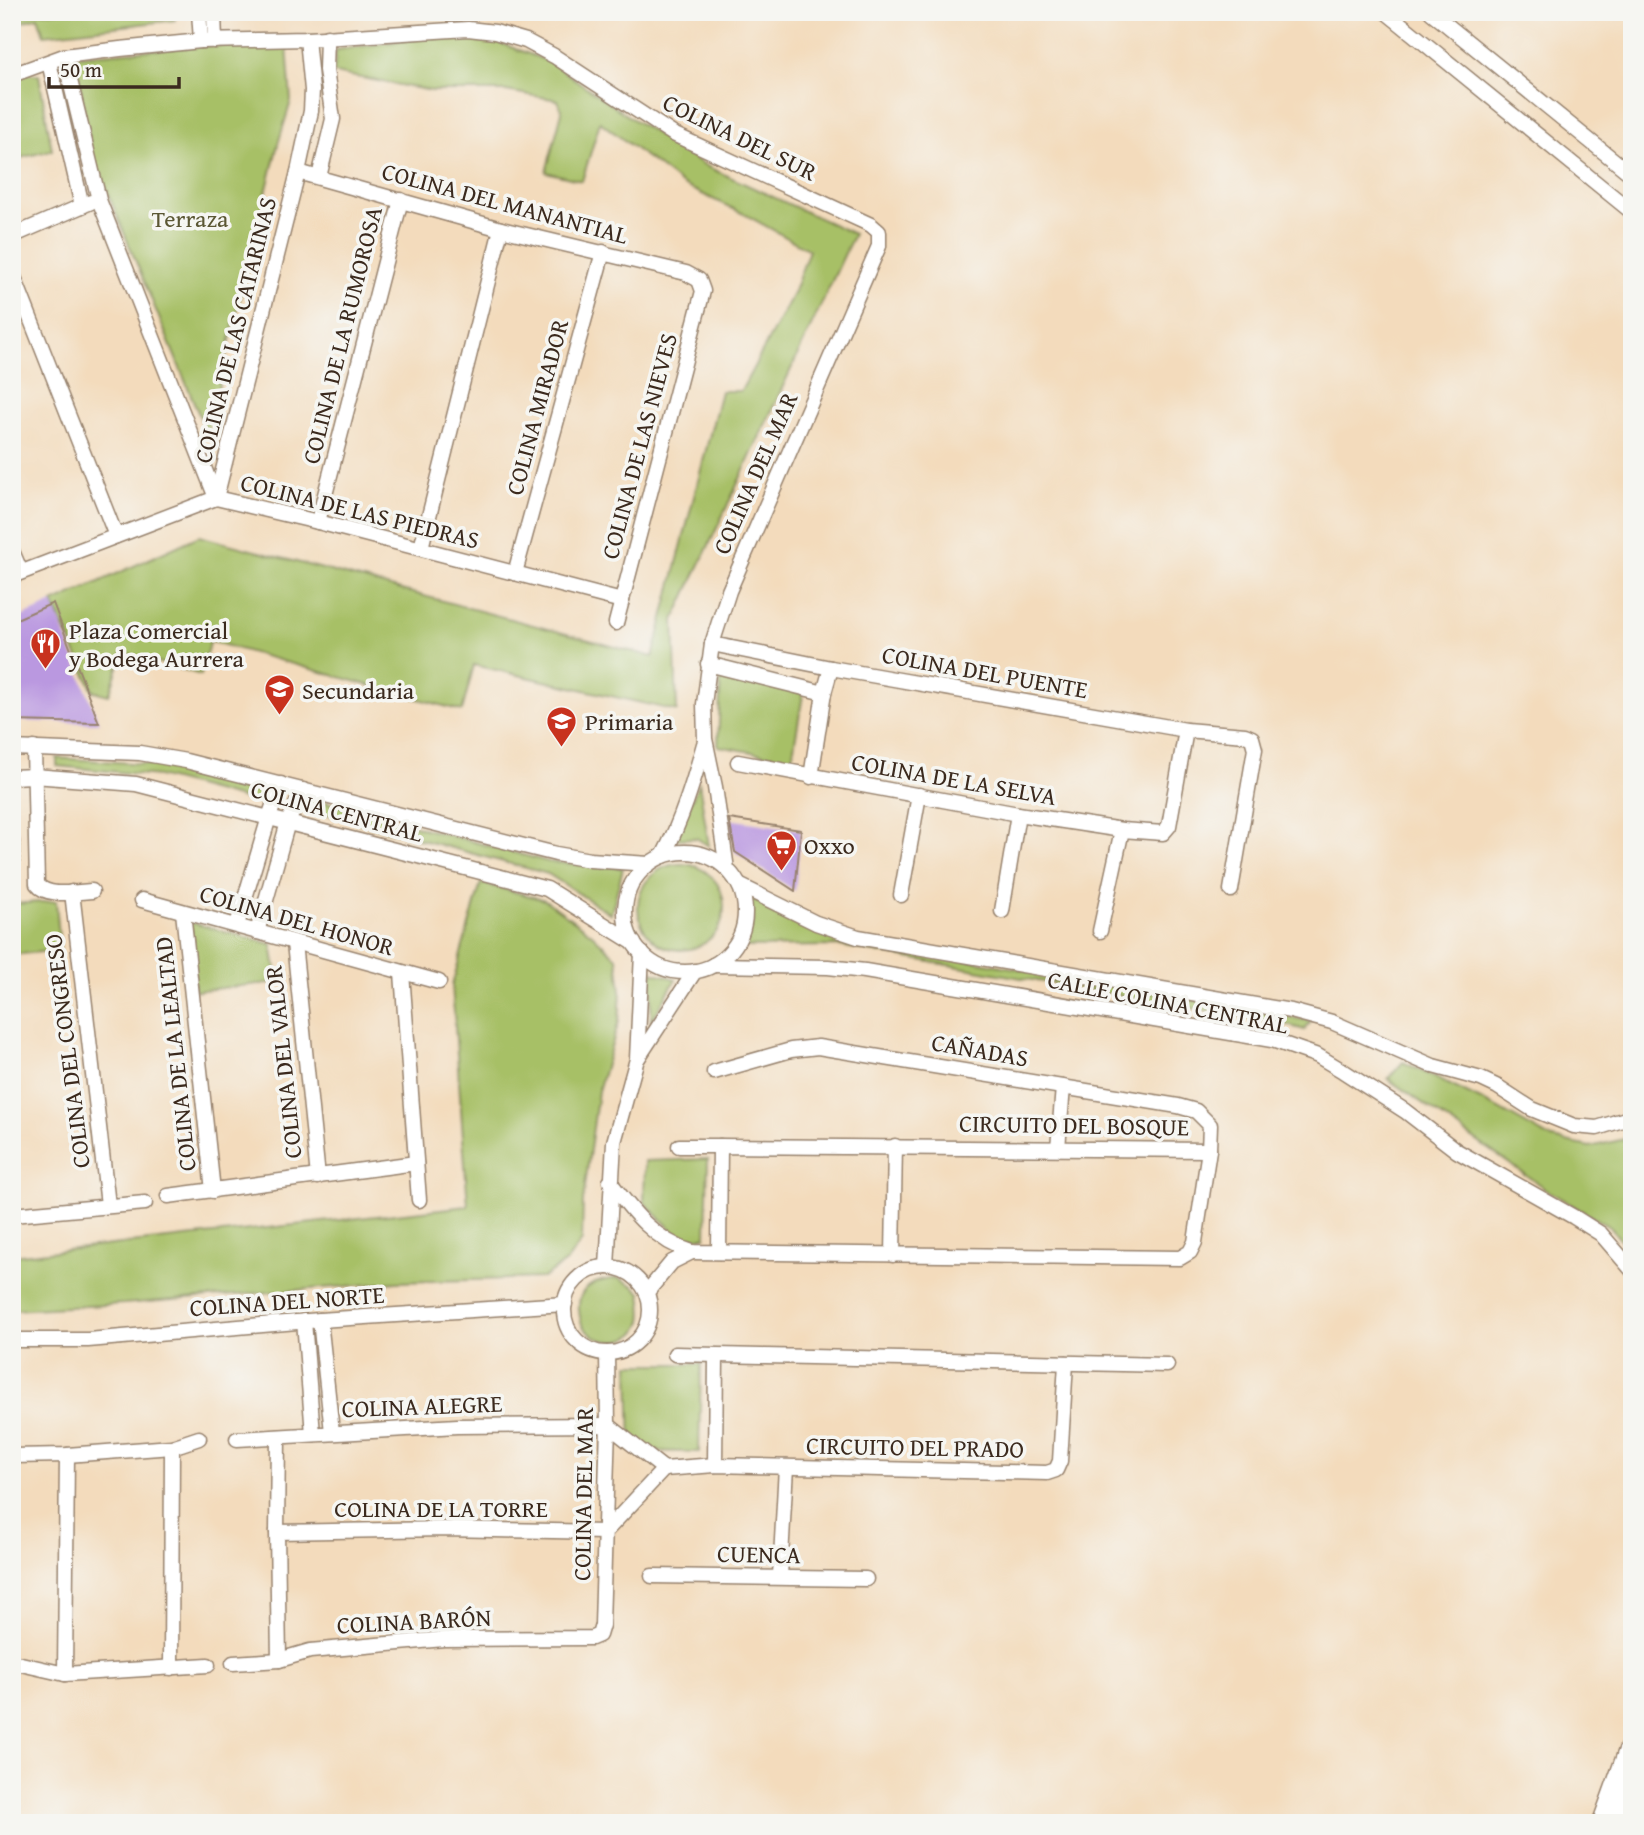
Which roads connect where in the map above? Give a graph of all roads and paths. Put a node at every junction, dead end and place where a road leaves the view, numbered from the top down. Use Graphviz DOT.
graph roads {
  1 [pos="199,12"];
  2 [pos="214,12"];
  3 [pos="1386,12"];
  4 [pos="1431,12"];
  5 [pos="327,37"];
  6 [pos="307,39"];
  7 [pos="208,41"];
  8 [pos="64,55"];
  9 [pos="49,62"];
  10 [pos="12,75"];
  11 [pos="298,172"];
  12 [pos="1632,175"];
  13 [pos="319,177"];
  14 [pos="99,200"];
  15 [pos="401,200"];
  16 [pos="82,206"];
  17 [pos="1632,212"];
  18 [pos="501,229"];
  19 [pos="879,232"];
  20 [pos="12,236"];
  21 [pos="603,252"];
  22 [pos="12,272"];
  23 [pos="699,280"];
  24 [pos="216,498"];
  25 [pos="318,522"];
  26 [pos="116,536"];
  27 [pos="421,548"];
  28 [pos="12,551"];
  29 [pos="515,573"];
  30 [pos="17,574"];
  31 [pos="622,601"];
  32 [pos="616,623"];
  33 [pos="712,643"];
  34 [pos="708,664"];
  35 [pos="831,668"];
  36 [pos="824,693"];
  37 [pos="1186,730"];
  38 [pos="705,739"];
  39 [pos="12,748"];
  40 [pos="34,748"];
  41 [pos="738,762"];
  42 [pos="34,776"];
  43 [pos="811,777"];
  44 [pos="12,778"];
  45 [pos="281,784"];
  46 [pos="303,790"];
  47 [pos="919,795"];
  48 [pos="1018,814"];
  49 [pos="268,817"];
  50 [pos="288,822"];
  51 [pos="1122,830"];
  52 [pos="12,841"];
  53 [pos="663,856"];
  54 [pos="649,864"];
  55 [pos="727,869"];
  56 [pos="12,884"];
  57 [pos="739,886"];
  58 [pos="1231,890"];
  59 [pos="92,891"];
  60 [pos="72,892"];
  61 [pos="901,895"];
  62 [pos="142,900"];
  63 [pos="1002,911"];
  64 [pos="183,912"];
  65 [pos="237,925"];
  66 [pos="1100,931"];
  67 [pos="257,932"];
  68 [pos="294,943"];
  69 [pos="638,948"];
  70 [pos="713,965"];
  71 [pos="695,971"];
  72 [pos="402,973"];
  73 [pos="439,982"];
  74 [pos="637,1059"];
  75 [pos="714,1073"];
  76 [pos="1063,1087"];
  77 [pos="1632,1117"];
  78 [pos="679,1146"];
  79 [pos="720,1146"];
  80 [pos="895,1146"];
  81 [pos="1058,1148"];
  82 [pos="1209,1150"];
  83 [pos="416,1163"];
  84 [pos="318,1177"];
  85 [pos="610,1182"];
  86 [pos="213,1191"];
  87 [pos="168,1196"];
  88 [pos="419,1200"];
  89 [pos="145,1203"];
  90 [pos="108,1205"];
  91 [pos="12,1215"];
  92 [pos="692,1252"];
  93 [pos="719,1252"];
  94 [pos="892,1255"];
  95 [pos="607,1267"];
  96 [pos="1632,1270"];
  97 [pos="647,1292"];
  98 [pos="565,1304"];
  99 [pos="320,1320"];
  100 [pos="304,1321"];
  101 [pos="12,1340"];
  102 [pos="607,1353"];
  103 [pos="675,1354"];
  104 [pos="716,1356"];
  105 [pos="1066,1363"];
  106 [pos="1167,1365"];
  107 [pos="608,1425"];
  108 [pos="332,1432"];
  109 [pos="313,1434"];
  110 [pos="278,1437"];
  111 [pos="199,1438"];
  112 [pos="237,1439"];
  113 [pos="172,1447"];
  114 [pos="12,1455"];
  115 [pos="67,1455"];
  116 [pos="715,1465"];
  117 [pos="786,1466"];
  118 [pos="664,1469"];
  119 [pos="277,1532"];
  120 [pos="605,1532"];
  121 [pos="652,1576"];
  122 [pos="780,1576"];
  123 [pos="866,1579"];
  124 [pos="599,1635"];
  125 [pos="279,1660"];
  126 [pos="12,1662"];
  127 [pos="233,1663"];
  128 [pos="208,1665"];
  129 [pos="171,1668"];
  130 [pos="65,1674"];
  131 [pos="1632,1751"];
  132 [pos="1606,1823"];
  1 -- 7 [label="street"];
  2 -- 7 [label="street"];
  3 -- 17 [label="street"];
  4 -- 12 [label="street"];
  5 -- 6 [label="street, COLINA DEL SUR"];
  5 -- 13 [label="street"];
  5 -- 19 [label="street, COLINA DEL SUR"];
  6 -- 7 [label="street, COLINA DEL SUR"];
  6 -- 11 [label="street, COLINA DE LAS CATARINAS"];
  7 -- 8 [label="street, COLINA DEL SUR"];
  8 -- 9 [label="street, COLINA DEL SUR"];
  8 -- 14 [label="street"];
  9 -- 10 [label="street, COLINA DEL SUR"];
  9 -- 16 [label="street"];
  11 -- 13 [label="street, COLINA DEL MANANTIAL"];
  11 -- 24 [label="street, COLINA DE LAS CATARINAS"];
  13 -- 15 [label="street, COLINA DEL MANANTIAL"];
  14 -- 16 [label="street"];
  14 -- 24 [label="street"];
  15 -- 18 [label="street, COLINA DEL MANANTIAL"];
  15 -- 25 [label="street, COLINA DE LA RUMOROSA"];
  16 -- 20 [label="street"];
  18 -- 21 [label="street, COLINA DEL MANANTIAL"];
  18 -- 27 [label="street"];
  19 -- 33 [label="street, COLINA DEL MAR"];
  21 -- 23 [label="street, COLINA DEL MANANTIAL"];
  21 -- 29 [label="street, COLINA MIRADOR"];
  22 -- 26 [label="street"];
  23 -- 31 [label="street, COLINA DE LAS NIEVES"];
  24 -- 25 [label="street, COLINA DE LAS PIEDRAS"];
  24 -- 26 [label="street, COLINA DE LAS PIEDRAS"];
  25 -- 27 [label="street, COLINA DE LAS PIEDRAS"];
  26 -- 30 [label="street, COLINA DE LAS PIEDRAS"];
  27 -- 29 [label="street, COLINA DE LAS PIEDRAS"];
  28 -- 30 [label="street"];
  29 -- 31 [label="street, COLINA DE LAS PIEDRAS"];
  31 -- 32 [label="street, COLINA DE LAS NIEVES"];
  33 -- 34 [label="street, COLINA DEL MAR"];
  33 -- 35 [label="street, COLINA DEL PUENTE"];
  34 -- 36 [label="street"];
  34 -- 38 [label="street, COLINA DEL MAR"];
  35 -- 36 [label="street"];
  35 -- 37 [label="street, COLINA DEL PUENTE"];
  36 -- 43 [label="street"];
  37 -- 51 [label="street, COLINA DE LA SELVA"];
  37 -- 58 [label="street, COLINA DEL PUENTE"];
  38 -- 53 [label="street, COLINA DEL MAR"];
  38 -- 55 [label="street, COLINA DEL MAR"];
  39 -- 40 [label="street, COLINA CENTRAL"];
  40 -- 42 [label="street"];
  40 -- 45 [label="street, COLINA CENTRAL"];
  41 -- 43 [label="street, COLINA DE LA SELVA"];
  42 -- 44 [label="street, COLINA CENTRAL"];
  42 -- 49 [label="street, COLINA CENTRAL"];
  42 -- 60 [label="street"];
  43 -- 47 [label="street, COLINA DE LA SELVA"];
  45 -- 46 [label="street, COLINA CENTRAL"];
  45 -- 49 [label="street"];
  46 -- 50 [label="street"];
  46 -- 54 [label="street, COLINA CENTRAL"];
  47 -- 48 [label="street, COLINA DE LA SELVA"];
  47 -- 61 [label="street"];
  48 -- 51 [label="street, COLINA DE LA SELVA"];
  48 -- 63 [label="street"];
  49 -- 50 [label="street, COLINA CENTRAL"];
  49 -- 65 [label="street"];
  50 -- 67 [label="street"];
  50 -- 69 [label="street, COLINA CENTRAL"];
  51 -- 66 [label="street"];
  52 -- 56 [label="street"];
  53 -- 54 [label="street"];
  53 -- 55 [label="street"];
  54 -- 69 [label="street"];
  55 -- 57 [label="street"];
  57 -- 70 [label="street"];
  57 -- 77 [label="street, CALLE COLINA CENTRAL"];
  59 -- 60 [label="street"];
  60 -- 90 [label="street, COLINA DEL CONGRESO"];
  62 -- 64 [label="street, COLINA DEL HONOR"];
  64 -- 65 [label="street, COLINA DEL HONOR"];
  64 -- 86 [label="street, COLINA DE LA LEALTAD"];
  65 -- 67 [label="street, COLINA DEL HONOR"];
  67 -- 68 [label="street, COLINA DEL HONOR"];
  68 -- 72 [label="street, COLINA DEL HONOR"];
  68 -- 84 [label="street, COLINA DEL VALOR"];
  69 -- 71 [label="street"];
  69 -- 74 [label="street"];
  70 -- 71 [label="street"];
  70 -- 96 [label="street, CALLE COLINA CENTRAL"];
  71 -- 74 [label="street"];
  72 -- 73 [label="street, COLINA DEL HONOR"];
  72 -- 83 [label="street"];
  74 -- 85 [label="street"];
  75 -- 76 [label="street, CAÑADAS"];
  76 -- 81 [label="street"];
  76 -- 82 [label="street, CAÑADAS"];
  78 -- 79 [label="street, CIRCUITO DEL BOSQUE"];
  79 -- 80 [label="street, CIRCUITO DEL BOSQUE"];
  79 -- 93 [label="street"];
  80 -- 81 [label="street, CIRCUITO DEL BOSQUE"];
  80 -- 94 [label="street"];
  81 -- 82 [label="street, CIRCUITO DEL BOSQUE"];
  82 -- 94 [label="street, CIRCUITO DEL BOSQUE"];
  83 -- 84 [label="street"];
  83 -- 88 [label="street"];
  84 -- 86 [label="street"];
  85 -- 92 [label="street, CIRCUITO DEL BOSQUE"];
  85 -- 95 [label="street"];
  86 -- 87 [label="street"];
  89 -- 90 [label="street"];
  90 -- 91 [label="street"];
  92 -- 93 [label="street, CIRCUITO DEL BOSQUE"];
  92 -- 97 [label="street"];
  93 -- 94 [label="street, CIRCUITO DEL BOSQUE"];
  95 -- 97 [label="street"];
  95 -- 98 [label="street"];
  97 -- 102 [label="street"];
  98 -- 99 [label="street, COLINA DEL NORTE"];
  98 -- 102 [label="street"];
  99 -- 100 [label="street, COLINA DEL NORTE"];
  99 -- 108 [label="street"];
  100 -- 101 [label="street, COLINA DEL NORTE"];
  100 -- 109 [label="street"];
  102 -- 107 [label="street, COLINA DEL MAR"];
  103 -- 104 [label="street"];
  104 -- 105 [label="street"];
  104 -- 116 [label="street"];
  105 -- 106 [label="street"];
  105 -- 117 [label="street, CIRCUITO DEL PRADO"];
  107 -- 108 [label="street, COLINA ALEGRE"];
  107 -- 118 [label="street"];
  107 -- 120 [label="street, COLINA DEL MAR"];
  108 -- 109 [label="street, COLINA ALEGRE"];
  109 -- 110 [label="street, COLINA ALEGRE"];
  110 -- 112 [label="street, COLINA ALEGRE"];
  110 -- 119 [label="street"];
  111 -- 113 [label="street"];
  113 -- 115 [label="street"];
  113 -- 129 [label="street"];
  114 -- 115 [label="street"];
  115 -- 130 [label="street"];
  116 -- 117 [label="street, CIRCUITO DEL PRADO"];
  116 -- 118 [label="street, CIRCUITO DEL PRADO"];
  117 -- 122 [label="street"];
  118 -- 120 [label="street"];
  119 -- 120 [label="street, COLINA DE LA TORRE"];
  119 -- 125 [label="street"];
  120 -- 124 [label="street, COLINA DEL MAR"];
  121 -- 122 [label="street, CUENCA"];
  122 -- 123 [label="street, CUENCA"];
  124 -- 125 [label="street, COLINA BARÓN"];
  125 -- 127 [label="street, COLINA BARÓN"];
  126 -- 130 [label="street"];
  128 -- 129 [label="street"];
  129 -- 130 [label="street"];
  131 -- 132 [label="highway"];
}
